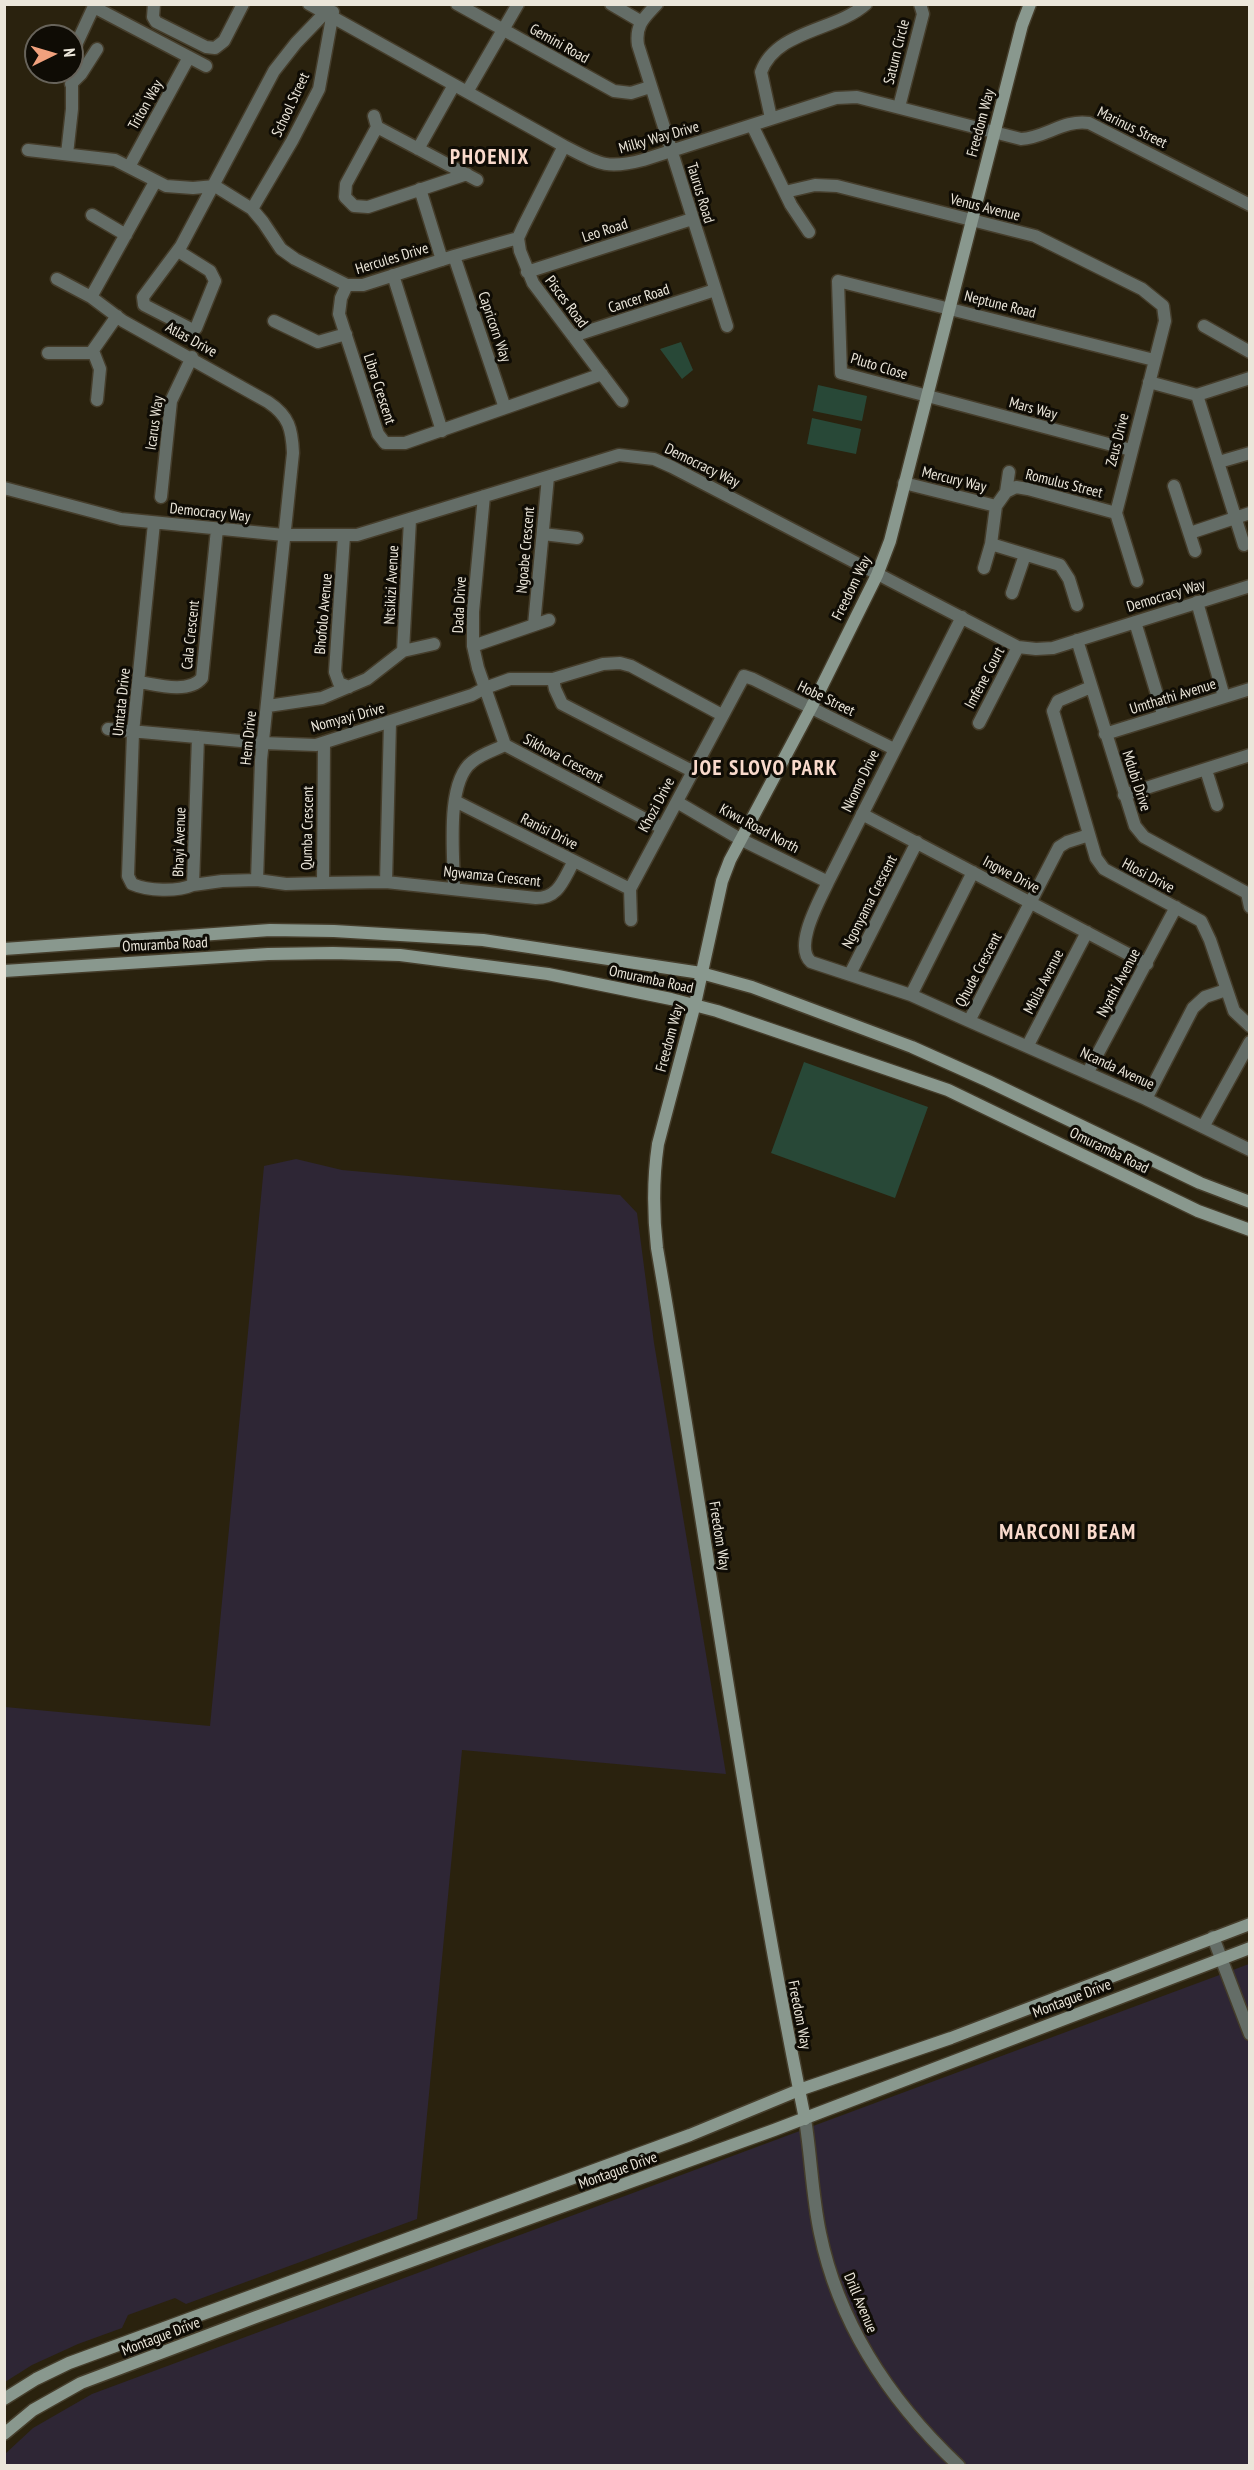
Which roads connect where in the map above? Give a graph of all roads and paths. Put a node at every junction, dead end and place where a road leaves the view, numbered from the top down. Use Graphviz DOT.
graph roads {
  1 [pos="243,4"];
  2 [pos="309,4"];
  3 [pos="458,4"];
  4 [pos="518,4"];
  5 [pos="611,4"];
  6 [pos="657,4"];
  7 [pos="866,4"];
  8 [pos="920,4"];
  9 [pos="1030,4"];
  10 [pos="95,6"];
  11 [pos="330,10"];
  12 [pos="153,11"];
  13 [pos="640,21"];
  14 [pos="84,29"];
  15 [pos="504,30"];
  16 [pos="97,49"];
  17 [pos="189,57"];
  18 [pos="206,66"];
  19 [pos="84,69"];
  20 [pos="72,84"];
  21 [pos="454,85"];
  22 [pos="650,87"];
  23 [pos="467,92"];
  24 [pos="899,107"];
  25 [pos="771,118"];
  26 [pos="752,125"];
  27 [pos="994,134"];
  28 [pos="564,146"];
  29 [pos="418,149"];
  30 [pos="28,150"];
  31 [pos="671,150"];
  32 [pos="67,154"];
  33 [pos="129,167"];
  34 [pos="155,182"];
  35 [pos="215,186"];
  36 [pos="420,189"];
  37 [pos="785,192"];
  38 [pos="1250,205"];
  39 [pos="252,209"];
  40 [pos="93,215"];
  41 [pos="692,219"];
  42 [pos="971,220"];
  43 [pos="809,232"];
  44 [pos="126,235"];
  45 [pos="518,238"];
  46 [pos="178,251"];
  47 [pos="448,258"];
  48 [pos="527,272"];
  49 [pos="393,275"];
  50 [pos="57,279"];
  51 [pos="838,281"];
  52 [pos="347,285"];
  53 [pos="715,290"];
  54 [pos="91,297"];
  55 [pos="1163,306"];
  56 [pos="950,309"];
  57 [pos="117,315"];
  58 [pos="274,321"];
  59 [pos="727,326"];
  60 [pos="1204,326"];
  61 [pos="346,334"];
  62 [pos="573,336"];
  63 [pos="93,351"];
  64 [pos="48,352"];
  65 [pos="1250,352"];
  66 [pos="192,357"];
  67 [pos="1154,360"];
  68 [pos="602,374"];
  69 [pos="1250,378"];
  70 [pos="1149,382"];
  71 [pos="1197,395"];
  72 [pos="927,396"];
  73 [pos="97,400"];
  74 [pos="621,401"];
  75 [pos="505,408"];
  76 [pos="442,431"];
  77 [pos="1131,450"];
  78 [pos="1250,453"];
  79 [pos="1219,462"];
  80 [pos="1009,472"];
  81 [pos="548,477"];
  82 [pos="904,483"];
  83 [pos="1174,486"];
  84 [pos="4,488"];
  85 [pos="1006,492"];
  86 [pos="484,496"];
  87 [pos="161,497"];
  88 [pos="996,506"];
  89 [pos="1116,513"];
  90 [pos="1250,513"];
  91 [pos="1237,517"];
  92 [pos="410,520"];
  93 [pos="154,522"];
  94 [pos="217,529"];
  95 [pos="1190,533"];
  96 [pos="543,534"];
  97 [pos="284,535"];
  98 [pos="344,536"];
  99 [pos="577,538"];
  100 [pos="991,543"];
  101 [pos="1244,545"];
  102 [pos="1195,551"];
  103 [pos="1024,555"];
  104 [pos="984,568"];
  105 [pos="877,574"];
  106 [pos="1137,581"];
  107 [pos="1250,586"];
  108 [pos="1012,593"];
  109 [pos="1197,602"];
  110 [pos="1077,605"];
  111 [pos="962,617"];
  112 [pos="549,620"];
  113 [pos="1134,622"];
  114 [pos="534,625"];
  115 [pos="1077,640"];
  116 [pos="434,644"];
  117 [pos="473,646"];
  118 [pos="1018,647"];
  119 [pos="403,651"];
  120 [pos="745,676"];
  121 [pos="553,680"];
  122 [pos="139,682"];
  123 [pos="349,687"];
  124 [pos="1091,687"];
  125 [pos="485,688"];
  126 [pos="1250,689"];
  127 [pos="1224,697"];
  128 [pos="268,706"];
  129 [pos="811,708"];
  130 [pos="1163,714"];
  131 [pos="722,715"];
  132 [pos="390,722"];
  133 [pos="979,723"];
  134 [pos="108,729"];
  135 [pos="133,733"];
  136 [pos="1106,734"];
  137 [pos="198,737"];
  138 [pos="263,743"];
  139 [pos="324,743"];
  140 [pos="505,746"];
  141 [pos="894,749"];
  142 [pos="1250,755"];
  143 [pos="1206,770"];
  144 [pos="692,771"];
  145 [pos="1124,795"];
  146 [pos="455,801"];
  147 [pos="677,802"];
  148 [pos="1217,805"];
  149 [pos="862,814"];
  150 [pos="662,828"];
  151 [pos="1089,835"];
  152 [pos="740,839"];
  153 [pos="917,842"];
  154 [pos="574,861"];
  155 [pos="974,872"];
  156 [pos="257,880"];
  157 [pos="386,882"];
  158 [pos="828,882"];
  159 [pos="323,883"];
  160 [pos="132,884"];
  161 [pos="193,885"];
  162 [pos="454,889"];
  163 [pos="630,889"];
  164 [pos="1248,890"];
  165 [pos="1031,903"];
  166 [pos="1176,908"];
  167 [pos="1250,908"];
  168 [pos="631,920"];
  169 [pos="1087,932"];
  170 [pos="4,949"];
  171 [pos="1147,963"];
  172 [pos="4,971"];
  173 [pos="701,973"];
  174 [pos="850,974"];
  175 [pos="1226,990"];
  176 [pos="911,995"];
  177 [pos="695,1004"];
  178 [pos="969,1021"];
  179 [pos="1250,1026"];
  180 [pos="1250,1042"];
  181 [pos="1028,1045"];
  182 [pos="1088,1072"];
  183 [pos="1146,1099"];
  184 [pos="1203,1127"];
  185 [pos="1250,1150"];
  186 [pos="1250,1202"];
  187 [pos="1250,1230"];
  188 [pos="1250,1924"];
  189 [pos="1213,1937"];
  190 [pos="1250,1948"];
  191 [pos="1221,1958"];
  192 [pos="1250,2034"];
  193 [pos="799,2090"];
  194 [pos="805,2119"];
  195 [pos="4,2399"];
  196 [pos="4,2434"];
  197 [pos="959,2466"];
  1 -- 12 [label="street"];
  2 -- 11 [label="street, Milky Way Drive"];
  3 -- 15 [label="street, Gemini Road"];
  4 -- 15 [label="street"];
  5 -- 13 [label="street"];
  6 -- 13 [label="street"];
  7 -- 25 [label="street"];
  8 -- 24 [label="street, Saturn Circle"];
  9 -- 27 [label="main road, Freedom Way"];
  10 -- 14 [label="street"];
  10 -- 17 [label="street"];
  11 -- 21 [label="street, Milky Way Drive"];
  11 -- 35 [label="street, School Street"];
  11 -- 39 [label="street, School Street"];
  13 -- 22 [label="street, Taurus Road"];
  15 -- 22 [label="street, Gemini Road"];
  15 -- 23 [label="street"];
  16 -- 19 [label="street"];
  17 -- 18 [label="street"];
  17 -- 33 [label="street, Triton Way"];
  20 -- 32 [label="street"];
  21 -- 23 [label="street, Milky Way Drive"];
  21 -- 29 [label="street"];
  22 -- 31 [label="street, Taurus Road"];
  23 -- 28 [label="street, Milky Way Drive"];
  24 -- 25 [label="street, Milky Way Drive"];
  24 -- 27 [label="street, Milky Way Drive"];
  25 -- 26 [label="street, Milky Way Drive"];
  26 -- 31 [label="street, Milky Way Drive"];
  26 -- 37 [label="street"];
  27 -- 38 [label="street, Marinus Street"];
  27 -- 42 [label="main road, Freedom Way"];
  28 -- 31 [label="street, Milky Way Drive"];
  28 -- 45 [label="street"];
  29 -- 36 [label="street"];
  29 -- 36 [label="street"];
  30 -- 32 [label="street"];
  31 -- 41 [label="street, Taurus Road"];
  32 -- 33 [label="street"];
  33 -- 34 [label="street"];
  34 -- 35 [label="street"];
  34 -- 44 [label="street"];
  35 -- 39 [label="street, Hercules Drive"];
  35 -- 46 [label="street, School Street"];
  36 -- 47 [label="street, Capricorn Way"];
  37 -- 42 [label="street, Venus Avenue"];
  37 -- 43 [label="street"];
  39 -- 52 [label="street, Hercules Drive"];
  40 -- 44 [label="street"];
  41 -- 48 [label="street, Leo Road"];
  41 -- 53 [label="street, Taurus Road"];
  42 -- 55 [label="street, Venus Avenue"];
  42 -- 56 [label="main road, Freedom Way"];
  44 -- 54 [label="street"];
  45 -- 47 [label="street, Hercules Drive"];
  45 -- 48 [label="street, Pisces Road"];
  46 -- 46 [label="street, School Street"];
  47 -- 49 [label="street, Hercules Drive"];
  47 -- 75 [label="street, Capricorn Way"];
  48 -- 62 [label="street, Pisces Road"];
  49 -- 52 [label="street, Hercules Drive"];
  49 -- 76 [label="street"];
  50 -- 54 [label="street, Atlas Drive"];
  51 -- 56 [label="street, Neptune Road"];
  51 -- 72 [label="street, Pluto Close"];
  52 -- 61 [label="street, Libra Crescent"];
  53 -- 59 [label="street, Taurus Road"];
  53 -- 62 [label="street, Cancer Road"];
  54 -- 57 [label="street, Atlas Drive"];
  55 -- 67 [label="street, Zeus Drive"];
  56 -- 67 [label="street, Neptune Road"];
  56 -- 72 [label="main road, Freedom Way"];
  57 -- 63 [label="street"];
  57 -- 66 [label="street, Atlas Drive"];
  58 -- 61 [label="street"];
  60 -- 65 [label="street"];
  61 -- 76 [label="street, Libra Crescent"];
  62 -- 68 [label="street, Pisces Road"];
  63 -- 64 [label="street"];
  63 -- 73 [label="street"];
  66 -- 87 [label="street, Icarus Way"];
  66 -- 97 [label="street, Atlas Drive"];
  67 -- 70 [label="street, Zeus Drive"];
  68 -- 74 [label="street, Pisces Road"];
  68 -- 75 [label="street"];
  69 -- 71 [label="street"];
  70 -- 71 [label="street"];
  70 -- 77 [label="street, Zeus Drive"];
  71 -- 79 [label="street"];
  72 -- 77 [label="street, Mars Way"];
  72 -- 82 [label="main road, Freedom Way"];
  75 -- 76 [label="street, Libra Crescent"];
  77 -- 89 [label="street, Zeus Drive"];
  78 -- 79 [label="street"];
  79 -- 91 [label="street"];
  80 -- 85 [label="street"];
  81 -- 86 [label="street, Democracy Way"];
  81 -- 96 [label="street, Ngoabe Crescent"];
  81 -- 105 [label="street, Democracy Way"];
  82 -- 88 [label="street, Mercury Way"];
  82 -- 105 [label="main road, Freedom Way"];
  83 -- 95 [label="street"];
  84 -- 93 [label="street, Democracy Way"];
  85 -- 88 [label="street"];
  85 -- 89 [label="street, Romulus Street"];
  86 -- 92 [label="street, Democracy Way"];
  86 -- 117 [label="street, Dada Drive"];
  88 -- 100 [label="street"];
  89 -- 106 [label="street"];
  90 -- 91 [label="street"];
  91 -- 95 [label="street"];
  91 -- 101 [label="street"];
  92 -- 98 [label="street, Democracy Way"];
  92 -- 119 [label="street, Ntsikizi Avenue"];
  93 -- 94 [label="street, Democracy Way"];
  93 -- 122 [label="street, Umtata Drive"];
  94 -- 97 [label="street, Democracy Way"];
  94 -- 122 [label="street, Cala Crescent"];
  95 -- 102 [label="street"];
  96 -- 99 [label="street"];
  96 -- 114 [label="street, Ngoabe Crescent"];
  97 -- 98 [label="street, Democracy Way"];
  97 -- 128 [label="street, Hem Drive"];
  98 -- 123 [label="street, Bhofolo Avenue"];
  100 -- 103 [label="street"];
  100 -- 104 [label="street"];
  103 -- 108 [label="street"];
  103 -- 110 [label="street"];
  105 -- 111 [label="street, Democracy Way"];
  105 -- 129 [label="main road, Freedom Way"];
  107 -- 109 [label="street, Democracy Way"];
  109 -- 113 [label="street, Democracy Way"];
  109 -- 127 [label="street"];
  111 -- 118 [label="street, Democracy Way"];
  111 -- 141 [label="street, Nkomo Drive"];
  112 -- 114 [label="street"];
  113 -- 115 [label="street, Democracy Way"];
  113 -- 130 [label="street"];
  114 -- 117 [label="street"];
  115 -- 118 [label="street, Democracy Way"];
  115 -- 124 [label="street, Mdubi Drive"];
  116 -- 119 [label="street"];
  117 -- 125 [label="street, Dada Drive"];
  118 -- 133 [label="street, Imfene Court"];
  119 -- 123 [label="street"];
  120 -- 129 [label="street, Hobe Street"];
  120 -- 131 [label="street, Khozi Drive"];
  121 -- 125 [label="street, Nomyayi Drive"];
  121 -- 131 [label="street, Nomyayi Drive"];
  121 -- 144 [label="street"];
  122 -- 135 [label="street, Umtata Drive"];
  123 -- 128 [label="street"];
  124 -- 136 [label="street, Mdubi Drive"];
  124 -- 151 [label="street, Hlosi Drive"];
  125 -- 132 [label="street, Nomyayi Drive"];
  125 -- 140 [label="street, Dada Drive"];
  126 -- 127 [label="street, Umthathi Avenue"];
  127 -- 130 [label="street, Umthathi Avenue"];
  128 -- 138 [label="street, Hem Drive"];
  129 -- 141 [label="street, Hobe Street"];
  129 -- 152 [label="main road, Freedom Way"];
  130 -- 136 [label="street, Umthathi Avenue"];
  131 -- 144 [label="street, Khozi Drive"];
  132 -- 139 [label="street, Nomyayi Drive"];
  132 -- 157 [label="street"];
  134 -- 135 [label="street, Nomyayi Drive"];
  135 -- 137 [label="street, Nomyayi Drive"];
  135 -- 160 [label="street, Umtata Drive"];
  136 -- 145 [label="street, Mdubi Drive"];
  137 -- 138 [label="street, Nomyayi Drive"];
  137 -- 161 [label="street, Bhayi Avenue"];
  138 -- 139 [label="street, Nomyayi Drive"];
  138 -- 156 [label="street, Hem Drive"];
  139 -- 159 [label="street, Qumba Crescent"];
  140 -- 146 [label="street, Sikhova Crescent"];
  140 -- 150 [label="street, Sikhova Crescent"];
  141 -- 149 [label="street, Nkomo Drive"];
  142 -- 143 [label="street"];
  143 -- 145 [label="street"];
  143 -- 148 [label="street"];
  144 -- 147 [label="street, Khozi Drive"];
  145 -- 164 [label="street, Mdubi Drive"];
  146 -- 154 [label="street, Ranisi Drive"];
  146 -- 162 [label="street, Sikhova Crescent"];
  147 -- 150 [label="street, Khozi Drive"];
  147 -- 152 [label="street, Kiwu Road North"];
  149 -- 153 [label="street, Ingwe Drive"];
  149 -- 158 [label="street, Nkomo Drive"];
  150 -- 163 [label="street, Khozi Drive"];
  151 -- 165 [label="street, Qhude Crescent"];
  151 -- 166 [label="street, Hlosi Drive"];
  152 -- 158 [label="street, Kiwu Road North"];
  152 -- 173 [label="main road, Freedom Way"];
  153 -- 155 [label="street, Ingwe Drive"];
  153 -- 174 [label="street, Ngonyama Crescent"];
  154 -- 162 [label="street, Ngwamza Crescent"];
  154 -- 163 [label="street, Ranisi Drive"];
  155 -- 165 [label="street, Ingwe Drive"];
  155 -- 176 [label="street"];
  156 -- 159 [label="street, Qumba Crescent"];
  156 -- 161 [label="street"];
  157 -- 159 [label="street, Ngwamza Crescent"];
  157 -- 162 [label="street, Ngwamza Crescent"];
  158 -- 174 [label="street, Nkomo Drive"];
  160 -- 161 [label="street, Bhayi Avenue"];
  163 -- 168 [label="street, Khozi Drive"];
  164 -- 167 [label="street, Mdubi Drive"];
  165 -- 169 [label="street, Ingwe Drive"];
  165 -- 178 [label="street, Qhude Crescent"];
  166 -- 171 [label="street, Nyathi Avenue"];
  166 -- 175 [label="street, Hlosi Drive"];
  169 -- 171 [label="street, Ingwe Drive"];
  169 -- 181 [label="street, Mbila Avenue"];
  170 -- 173 [label="main road, Omuramba Road"];
  171 -- 182 [label="street, Nyathi Avenue"];
  172 -- 177 [label="main road, Omuramba Road"];
  173 -- 177 [label="main road, Freedom Way"];
  173 -- 186 [label="main road, Omuramba Road"];
  174 -- 176 [label="street"];
  175 -- 179 [label="street, Hlosi Drive"];
  175 -- 183 [label="street"];
  176 -- 178 [label="street, Qhude Crescent"];
  177 -- 187 [label="main road, Omuramba Road"];
  177 -- 193 [label="main road, Freedom Way"];
  178 -- 181 [label="street, Ncanda Avenue"];
  180 -- 184 [label="street"];
  181 -- 182 [label="street, Ncanda Avenue"];
  182 -- 183 [label="street, Ncanda Avenue"];
  183 -- 184 [label="street, Ncanda Avenue"];
  184 -- 185 [label="street, Ncanda Avenue"];
  188 -- 189 [label="main road, Montague Drive"];
  189 -- 191 [label="street"];
  189 -- 193 [label="main road, Montague Drive"];
  190 -- 191 [label="main road, Montague Drive"];
  191 -- 192 [label="street"];
  191 -- 194 [label="main road, Montague Drive"];
  193 -- 194 [label="main road, Freedom Way"];
  193 -- 195 [label="main road, Montague Drive"];
  194 -- 196 [label="main road, Montague Drive"];
  194 -- 197 [label="street, Drill Avenue"];
}
